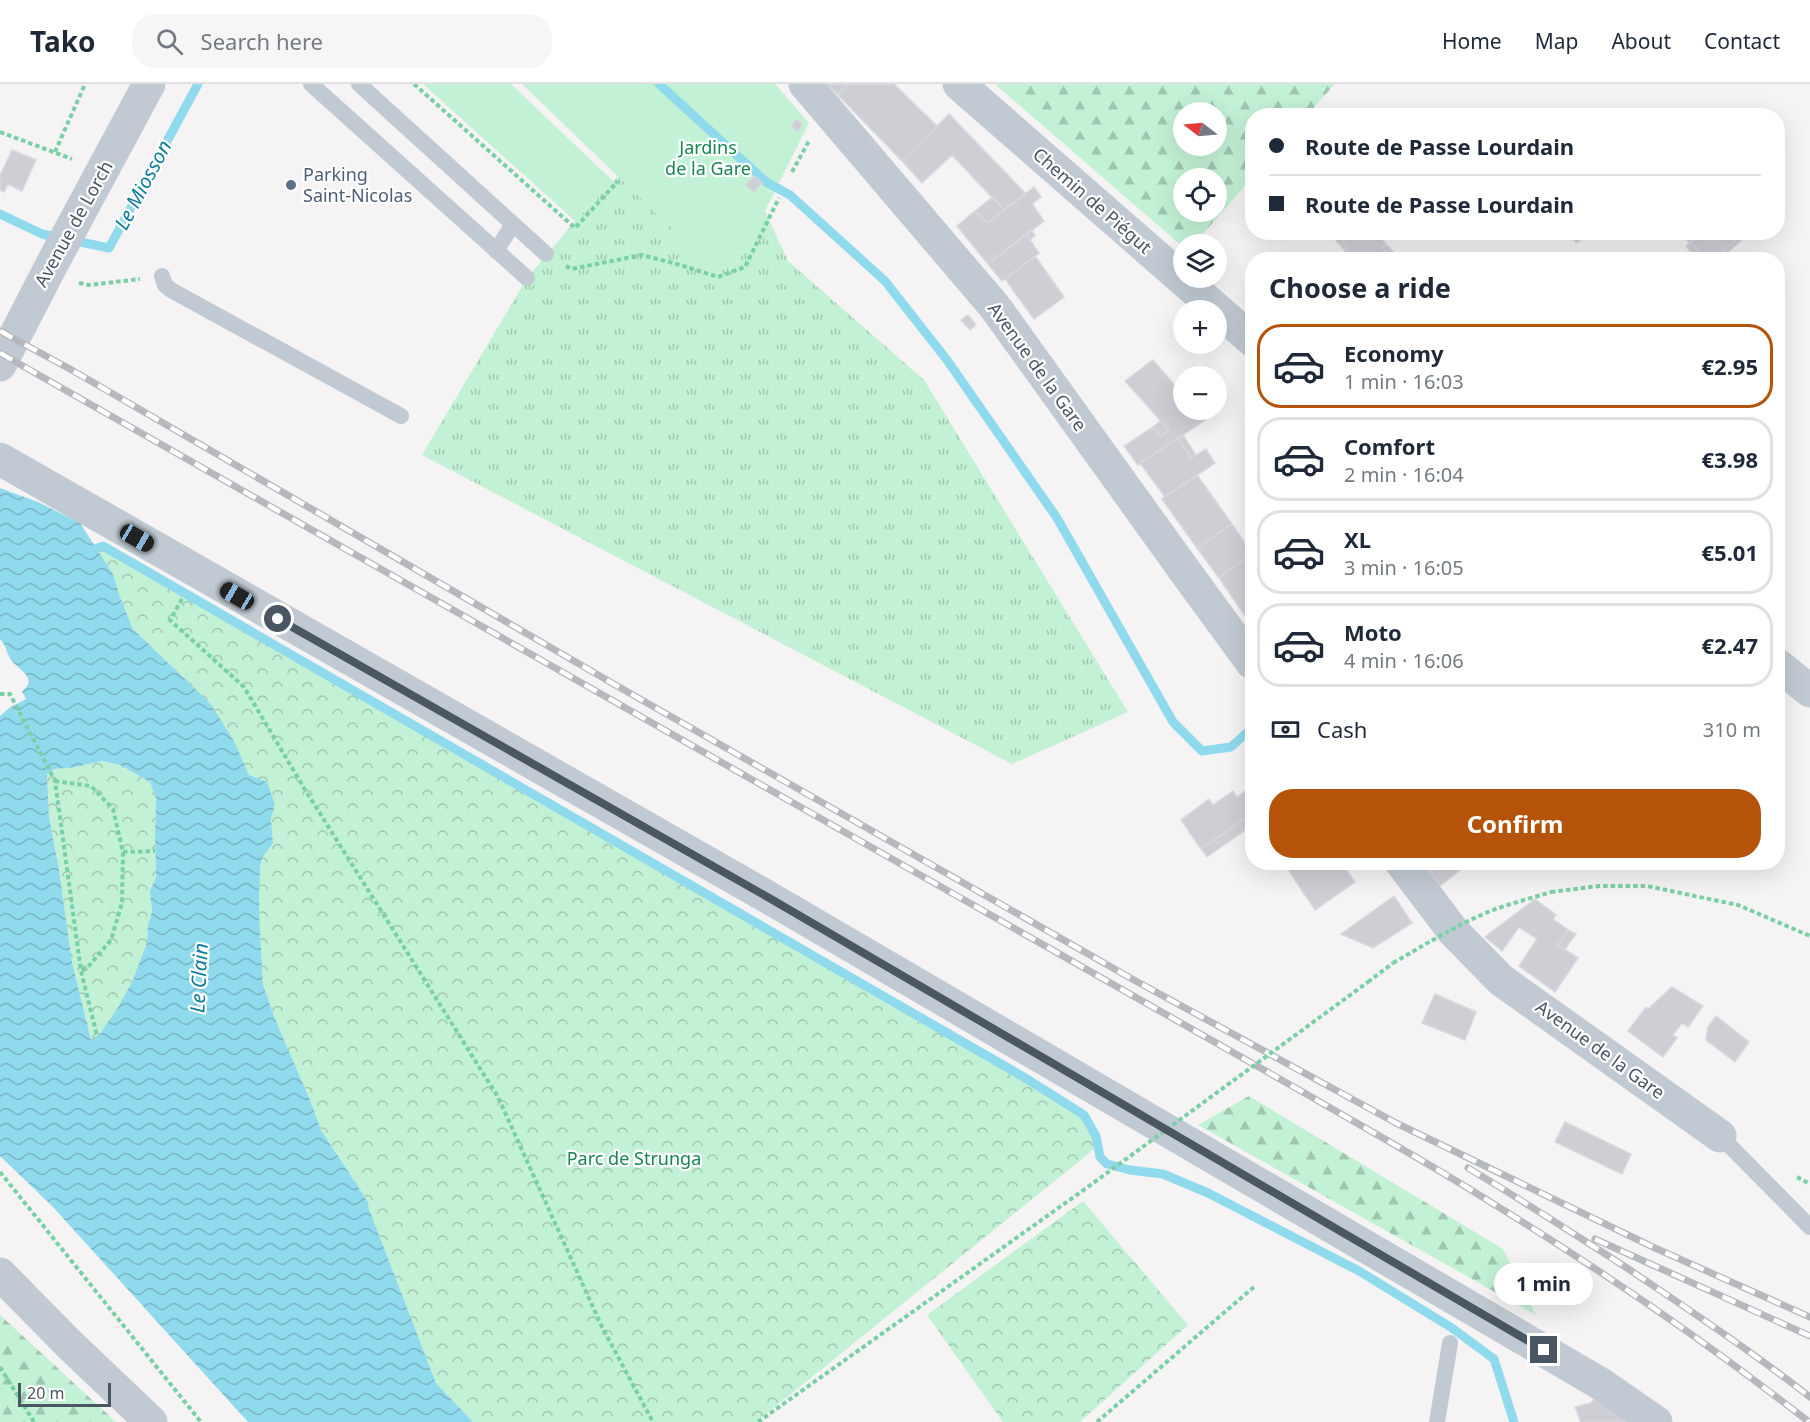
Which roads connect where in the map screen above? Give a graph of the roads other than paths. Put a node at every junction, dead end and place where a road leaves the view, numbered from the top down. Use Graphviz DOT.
graph roads {
  1 [pos="149,84"];
  2 [pos="311,84"];
  3 [pos="359,84"];
  4 [pos="805,84"];
  5 [pos="959,84"];
  6 [pos="513,224"];
  7 [pos="496,251"];
  8 [pos="546,254"];
  9 [pos="162,276"];
  10 [pos="526,278"];
  11 [pos="1245,334"];
  12 [pos="0,365"];
  13 [pos="401,416"];
  14 [pos="0,459"];
  15 [pos="1245,653"];
  16 [pos="1785,671"];
  17 [pos="1810,691"];
  18 [pos="1407,870"];
  19 [pos="1720,1136"];
  20 [pos="1810,1227"];
  21 [pos="0,1274"];
  22 [pos="1450,1343"];
  23 [pos="151,1422"];
  24 [pos="1437,1422"];
  25 [pos="1656,1422"];
  1 -- 12 [label="street, Avenue de Lorch"];
  2 -- 7 [label="lane"];
  3 -- 6 [label="lane"];
  4 -- 15 [label="street, Avenue de la Gare"];
  5 -- 11 [label="street, Chemin de Piégut"];
  6 -- 7 [label="lane"];
  6 -- 8 [label="lane"];
  7 -- 10 [label="lane"];
  9 -- 13 [label="lane"];
  14 -- 25 [label="street"];
  16 -- 17 [label="street"];
  18 -- 19 [label="street, Avenue de la Gare"];
  19 -- 20 [label="lane, Avenue de la Gare"];
  21 -- 23 [label="street"];
  22 -- 24 [label="lane"];
}
